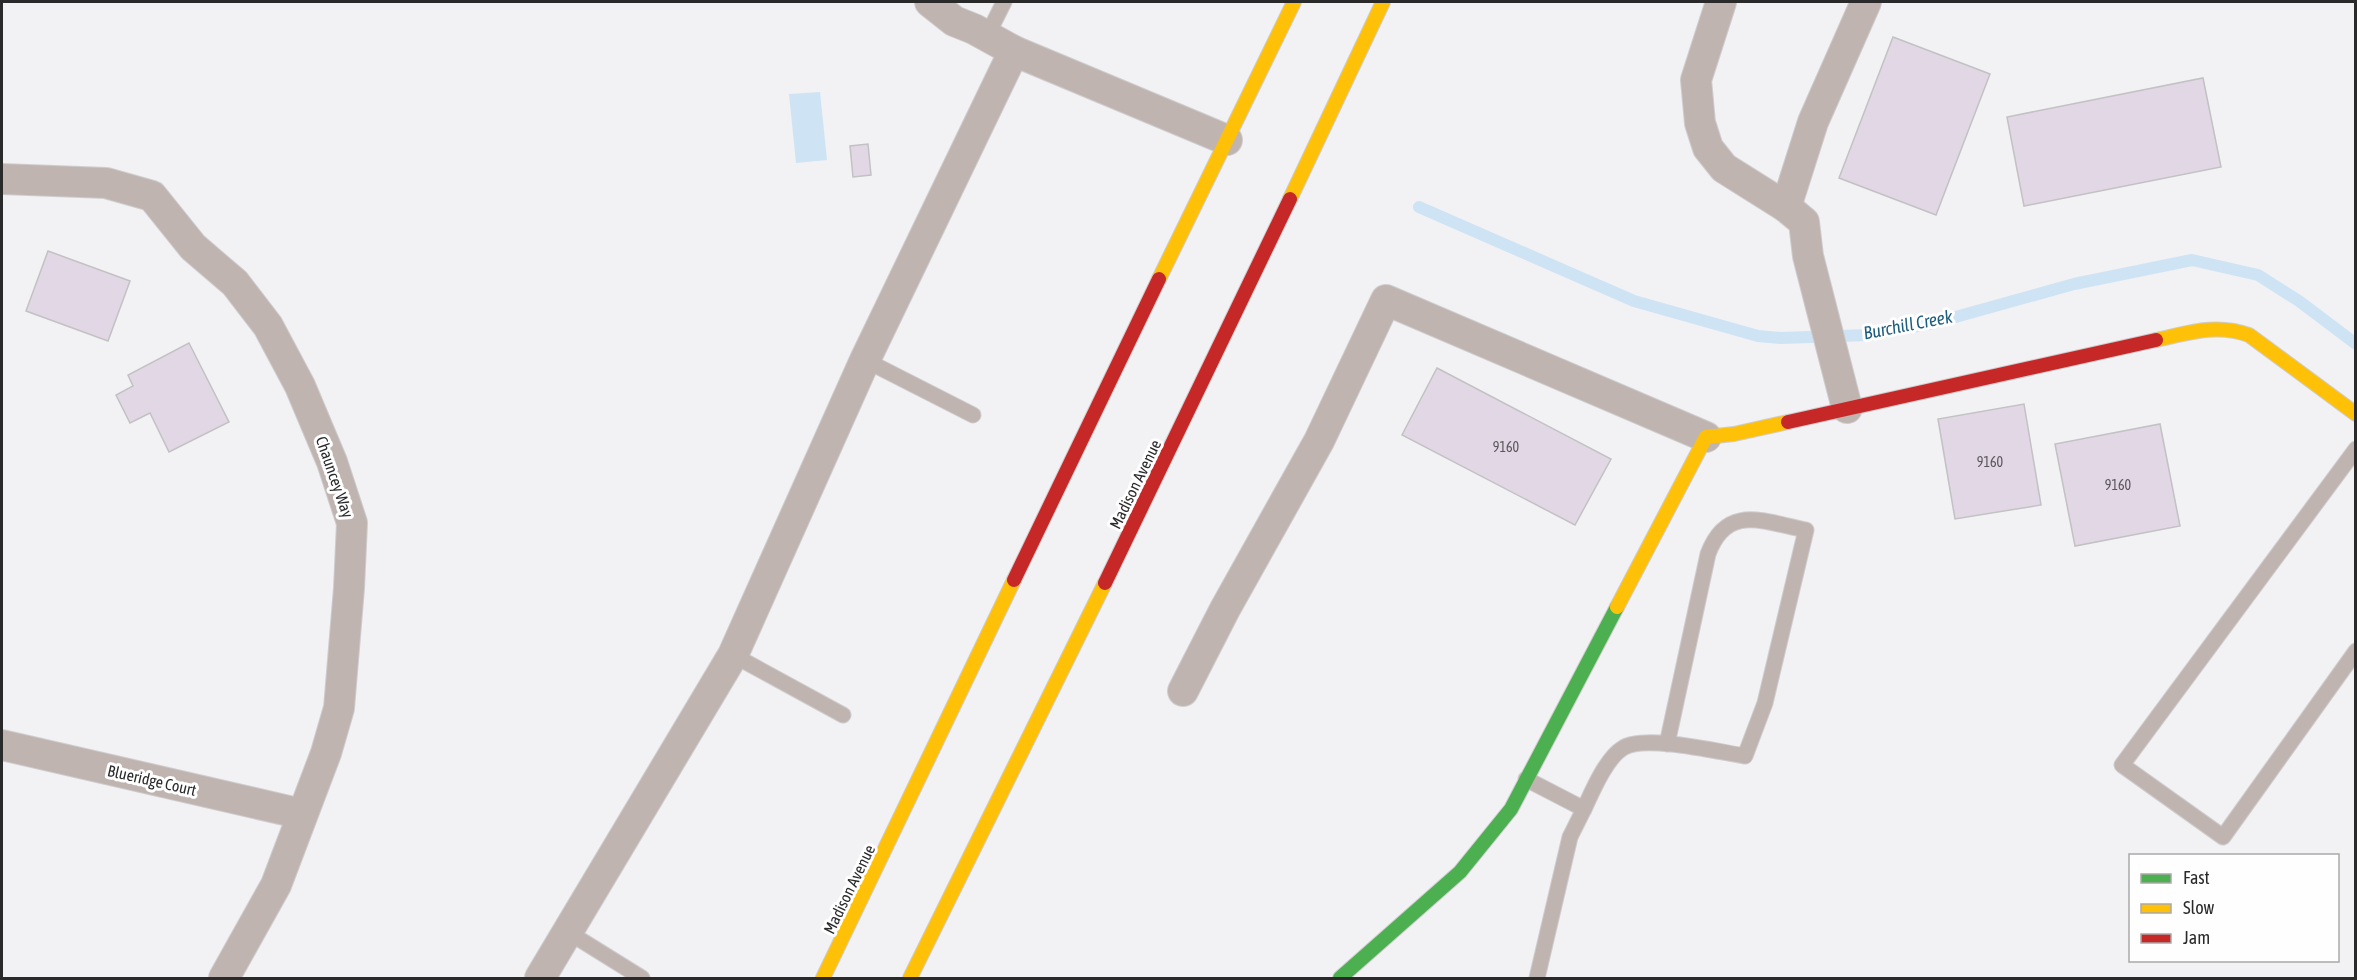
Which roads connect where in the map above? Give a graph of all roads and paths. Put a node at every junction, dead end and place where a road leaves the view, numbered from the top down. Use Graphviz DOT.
graph roads {
  1 [pos="930,2"];
  2 [pos="1004,2"];
  3 [pos="1294,2"];
  4 [pos="1383,2"];
  5 [pos="1721,2"];
  6 [pos="1866,2"];
  7 [pos="987,36"];
  8 [pos="1014,51"];
  9 [pos="1227,140"];
  10 [pos="2,179"];
  11 [pos="1786,207"];
  12 [pos="866,360"];
  13 [pos="1847,408"];
  14 [pos="2355,414"];
  15 [pos="973,415"];
  16 [pos="1706,437"];
  17 [pos="2355,449"];
  18 [pos="2355,651"];
  19 [pos="733,654"];
  20 [pos="1183,691"];
  21 [pos="843,715"];
  22 [pos="1666,744"];
  23 [pos="2,745"];
  24 [pos="1527,780"];
  25 [pos="1584,809"];
  26 [pos="302,814"];
  27 [pos="568,932"];
  28 [pos="224,978"];
  29 [pos="540,978"];
  30 [pos="642,978"];
  31 [pos="823,978"];
  32 [pos="910,978"];
  33 [pos="1340,978"];
  34 [pos="1537,978"];
  1 -- 7 [label="street"];
  2 -- 7 [label="lane"];
  3 -- 9 [label="main road, Madison Avenue"];
  4 -- 32 [label="main road, Madison Avenue"];
  5 -- 11 [label="street"];
  6 -- 11 [label="street"];
  7 -- 8 [label="street"];
  8 -- 9 [label="street"];
  8 -- 12 [label="street"];
  9 -- 31 [label="main road, Madison Avenue"];
  10 -- 26 [label="street, Chauncey Way"];
  11 -- 13 [label="street"];
  12 -- 15 [label="lane"];
  12 -- 19 [label="street"];
  13 -- 14 [label="main road"];
  13 -- 16 [label="main road"];
  16 -- 20 [label="street"];
  16 -- 24 [label="main road"];
  17 -- 18 [label="lane"];
  19 -- 21 [label="lane"];
  19 -- 27 [label="street"];
  22 -- 22 [label="lane"];
  22 -- 25 [label="lane"];
  23 -- 26 [label="street, Blueridge Court"];
  24 -- 25 [label="lane"];
  24 -- 33 [label="main road"];
  25 -- 34 [label="lane"];
  26 -- 28 [label="street, Chauncey Way"];
  27 -- 29 [label="street"];
  27 -- 30 [label="lane"];
}
